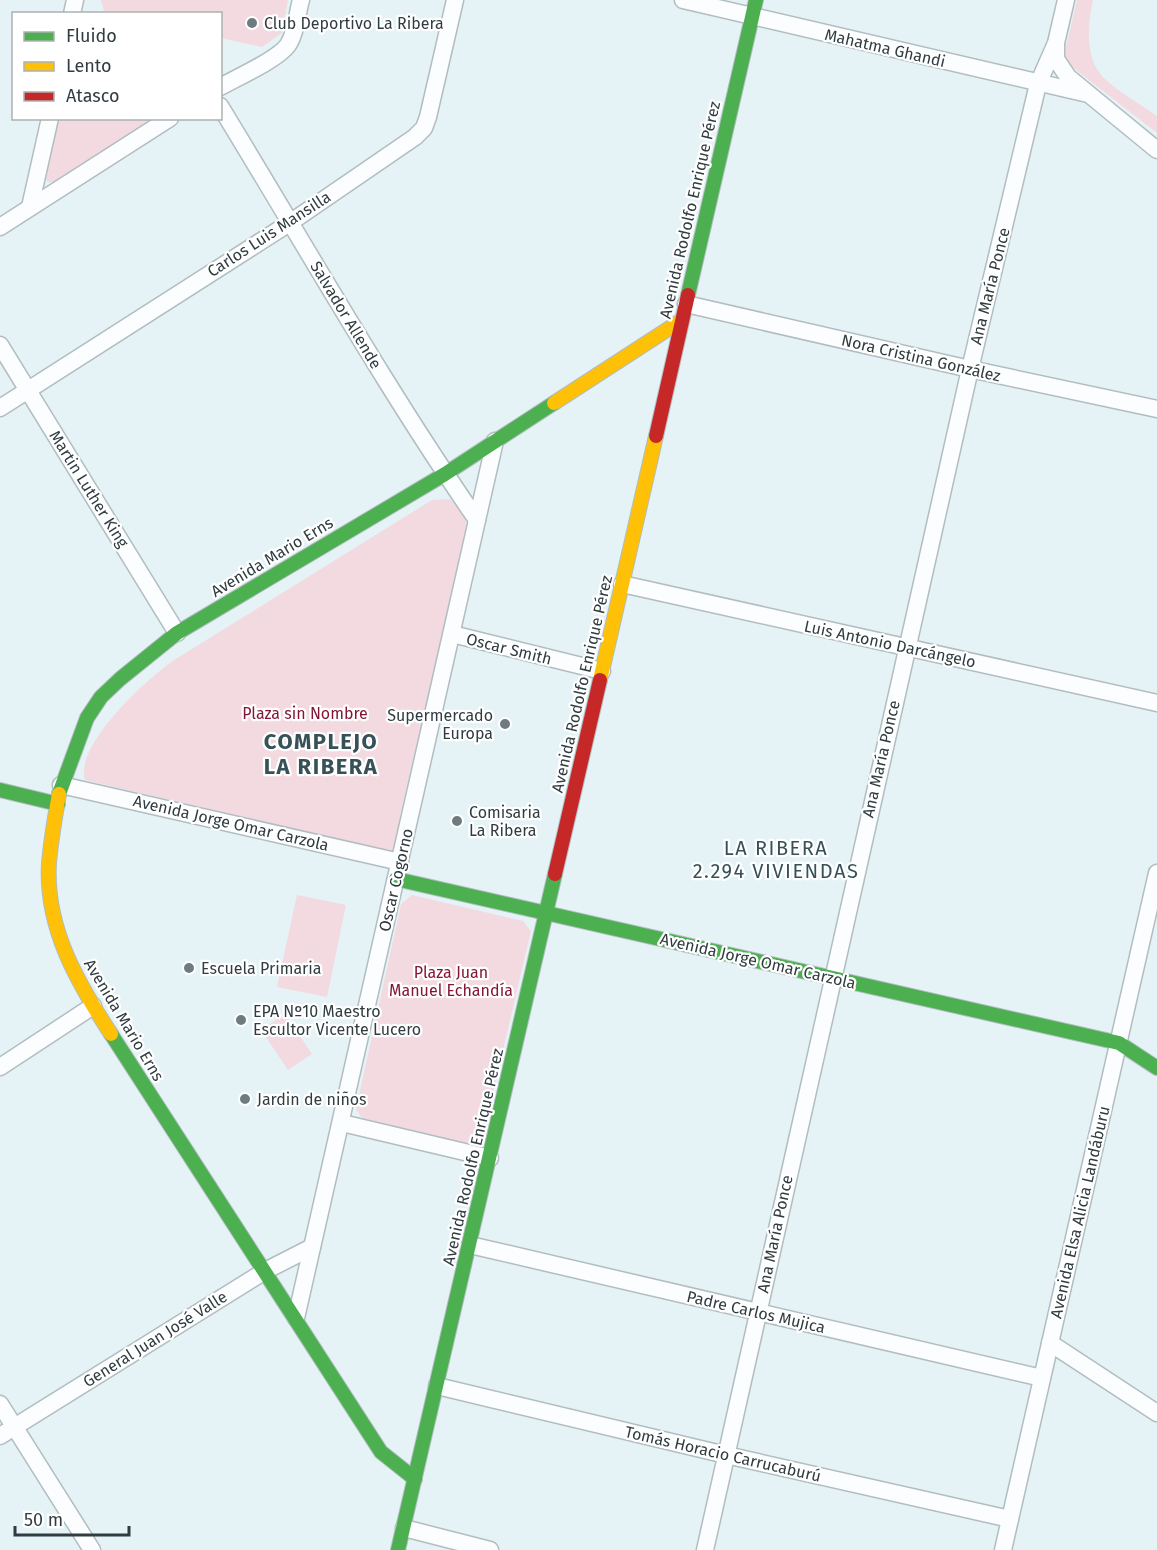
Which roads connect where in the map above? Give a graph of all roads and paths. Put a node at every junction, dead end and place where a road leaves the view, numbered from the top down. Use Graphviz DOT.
graph roads {
  1 [pos="301,0"];
  2 [pos="455,0"];
  3 [pos="683,0"];
  4 [pos="1066,0"];
  5 [pos="754,8"];
  6 [pos="1056,43"];
  7 [pos="1038,84"];
  8 [pos="222,86"];
  9 [pos="1088,94"];
  10 [pos="222,109"];
  11 [pos="50,120"];
  12 [pos="167,120"];
  13 [pos="1157,150"];
  14 [pos="30,207"];
  15 [pos="291,222"];
  16 [pos="0,228"];
  17 [pos="684,312"];
  18 [pos="0,345"];
  19 [pos="970,369"];
  20 [pos="27,390"];
  21 [pos="0,408"];
  22 [pos="1157,409"];
  23 [pos="495,441"];
  24 [pos="445,474"];
  25 [pos="477,520"];
  26 [pos="622,584"];
  27 [pos="177,633"];
  28 [pos="452,634"];
  29 [pos="907,648"];
  30 [pos="602,672"];
  31 [pos="1157,703"];
  32 [pos="61,784"];
  33 [pos="0,790"];
  34 [pos="58,804"];
  35 [pos="400,862"];
  36 [pos="1157,873"];
  37 [pos="396,879"];
  38 [pos="546,913"];
  39 [pos="832,978"];
  40 [pos="93,1006"];
  41 [pos="1119,1043"];
  42 [pos="0,1067"];
  43 [pos="1157,1068"];
  44 [pos="342,1123"];
  45 [pos="490,1158"];
  46 [pos="470,1245"];
  47 [pos="312,1247"];
  48 [pos="264,1271"];
  49 [pos="758,1313"];
  50 [pos="296,1318"];
  51 [pos="1050,1344"];
  52 [pos="1042,1378"];
  53 [pos="437,1386"];
  54 [pos="0,1404"];
  55 [pos="1157,1413"];
  56 [pos="15,1427"];
  57 [pos="0,1436"];
  58 [pos="726,1455"];
  59 [pos="415,1479"];
  60 [pos="1010,1519"];
  61 [pos="404,1528"];
  62 [pos="92,1550"];
  63 [pos="399,1550"];
  64 [pos="490,1550"];
  65 [pos="705,1550"];
  66 [pos="1003,1550"];
  1 -- 8 [label="street"];
  2 -- 15 [label="street, Carlos Luis Mansilla"];
  3 -- 5 [label="street, Mahatma Ghandi"];
  4 -- 6 [label="street, Ana María Ponce"];
  5 -- 7 [label="street, Mahatma Ghandi"];
  5 -- 17 [label="street, Avenida Rodolfo Enrique Pérez"];
  6 -- 7 [label="street, Ana María Ponce"];
  6 -- 9 [label="street"];
  7 -- 9 [label="street, Mahatma Ghandi"];
  7 -- 19 [label="street, Ana María Ponce"];
  9 -- 13 [label="street"];
  10 -- 15 [label="street, Salvador Allende"];
  11 -- 14 [label="street"];
  12 -- 14 [label="street"];
  14 -- 16 [label="street"];
  15 -- 20 [label="street, Carlos Luis Mansilla"];
  15 -- 24 [label="street, Salvador Allende"];
  17 -- 19 [label="street, Nora Cristina González"];
  17 -- 23 [label="street, Avenida Mario Erns"];
  17 -- 26 [label="street, Avenida Rodolfo Enrique Pérez"];
  18 -- 20 [label="street, Martin Luther King"];
  19 -- 22 [label="street, Nora Cristina González"];
  19 -- 29 [label="street, Ana María Ponce"];
  20 -- 21 [label="street, Carlos Luis Mansilla"];
  20 -- 27 [label="street, Martin Luther King"];
  23 -- 24 [label="street, Avenida Mario Erns"];
  23 -- 25 [label="street, Oscar Cogorno"];
  24 -- 25 [label="street, Salvador Allende"];
  24 -- 27 [label="street, Avenida Mario Erns"];
  25 -- 28 [label="street, Oscar Cogorno"];
  26 -- 29 [label="street, Luis Antonio Darcángelo"];
  26 -- 30 [label="street, Avenida Rodolfo Enrique Pérez"];
  27 -- 32 [label="street, Avenida Mario Erns"];
  28 -- 30 [label="street, Oscar Smith"];
  28 -- 35 [label="street, Oscar Cogorno"];
  29 -- 31 [label="street, Luis Antonio Darcángelo"];
  29 -- 39 [label="street, Ana María Ponce"];
  30 -- 38 [label="street, Avenida Rodolfo Enrique Pérez"];
  32 -- 34 [label="street, Avenida Mario Erns"];
  32 -- 35 [label="street, Avenida Jorge Omar Carzola"];
  33 -- 34 [label="street"];
  34 -- 40 [label="street, Avenida Mario Erns"];
  35 -- 37 [label="street, Oscar Cogorno"];
  36 -- 41 [label="street, Avenida Elsa Alicia Landáburu"];
  37 -- 38 [label="street, Avenida Jorge Omar Carzola"];
  37 -- 44 [label="street, Oscar Cogorno"];
  38 -- 39 [label="street, Avenida Jorge Omar Carzola"];
  38 -- 45 [label="street, Avenida Rodolfo Enrique Pérez"];
  39 -- 41 [label="street, Avenida Jorge Omar Carzola"];
  39 -- 49 [label="street, Ana María Ponce"];
  40 -- 42 [label="street"];
  40 -- 48 [label="street, Avenida Mario Erns"];
  41 -- 43 [label="street"];
  41 -- 51 [label="street, Avenida Elsa Alicia Landáburu"];
  44 -- 45 [label="street"];
  44 -- 47 [label="street, Oscar Cogorno"];
  45 -- 46 [label="street, Avenida Rodolfo Enrique Pérez"];
  46 -- 49 [label="street, Padre Carlos Mujica"];
  46 -- 53 [label="street, Avenida Rodolfo Enrique Pérez"];
  47 -- 48 [label="street, General Juan José Valle"];
  47 -- 50 [label="street, Oscar Cogorno"];
  48 -- 50 [label="street, Avenida Mario Erns"];
  48 -- 56 [label="street, General Juan José Valle"];
  49 -- 52 [label="street, Padre Carlos Mujica"];
  49 -- 58 [label="street, Ana María Ponce"];
  50 -- 59 [label="street, Avenida Mario Erns"];
  51 -- 52 [label="street, Avenida Elsa Alicia Landáburu"];
  51 -- 55 [label="street"];
  52 -- 60 [label="street, Avenida Elsa Alicia Landáburu"];
  53 -- 58 [label="street, Tomás Horacio Carrucaburú"];
  53 -- 59 [label="street, Avenida Rodolfo Enrique Pérez"];
  54 -- 56 [label="street"];
  56 -- 57 [label="street, General Juan José Valle"];
  56 -- 62 [label="street"];
  58 -- 60 [label="street, Tomás Horacio Carrucaburú"];
  58 -- 65 [label="street, Ana María Ponce"];
  59 -- 61 [label="street, Avenida Rodolfo Enrique Pérez"];
  60 -- 66 [label="street, Avenida Elsa Alicia Landáburu"];
  61 -- 63 [label="street, Avenida Rodolfo Enrique Pérez"];
  61 -- 64 [label="street"];
}
